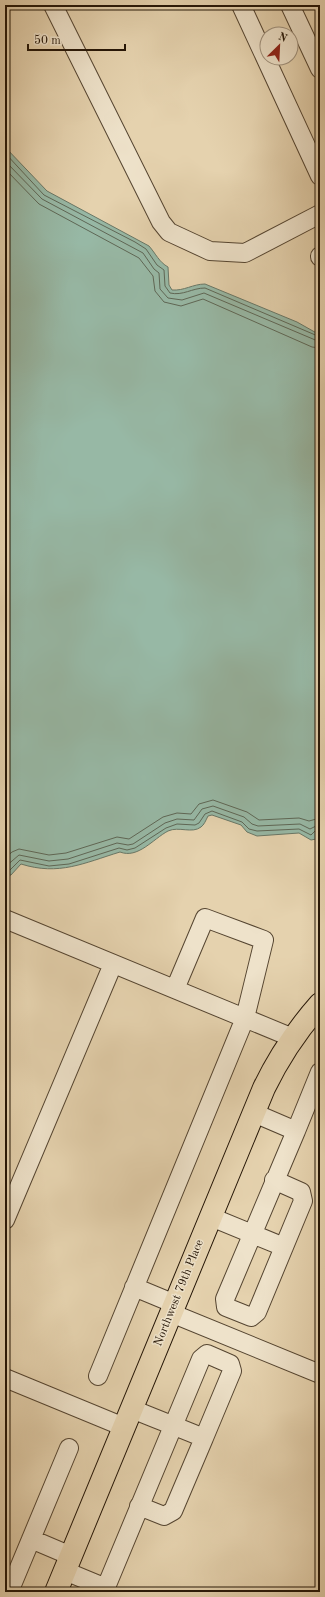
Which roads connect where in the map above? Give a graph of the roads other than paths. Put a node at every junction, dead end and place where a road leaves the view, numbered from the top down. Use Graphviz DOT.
graph roads {
  1 [pos="53,5"];
  2 [pos="242,5"];
  3 [pos="290,5"];
  4 [pos="320,69"];
  5 [pos="320,174"];
  6 [pos="320,214"];
  7 [pos="5,919"];
  8 [pos="114,964"];
  9 [pos="175,989"];
  10 [pos="320,1004"];
  11 [pos="245,1018"];
  12 [pos="293,1038"];
  13 [pos="319,1078"];
  14 [pos="254,1113"];
  15 [pos="296,1131"];
  16 [pos="274,1180"];
  17 [pos="211,1217"];
  18 [pos="5,1220"];
  19 [pos="252,1234"];
  20 [pos="284,1247"];
  21 [pos="134,1287"];
  22 [pos="173,1308"];
  23 [pos="320,1374"];
  24 [pos="98,1376"];
  25 [pos="5,1378"];
  26 [pos="128,1418"];
  27 [pos="172,1425"];
  28 [pos="204,1438"];
  29 [pos="69,1448"];
  30 [pos="139,1506"];
  31 [pos="31,1539"];
  32 [pos="68,1563"];
  33 [pos="105,1590"];
  34 [pos="9,1592"];
  35 [pos="56,1592"];
  1 -- 6 [label="street"];
  2 -- 5 [label="street"];
  3 -- 4 [label="street"];
  7 -- 8 [label="street"];
  8 -- 9 [label="street"];
  8 -- 18 [label="street"];
  9 -- 11 [label="street"];
  9 -- 11 [label="street"];
  10 -- 12 [label="main road, Northwest 79th Place"];
  11 -- 12 [label="street"];
  11 -- 21 [label="street"];
  12 -- 14 [label="main road, Northwest 79th Place"];
  13 -- 15 [label="street"];
  14 -- 15 [label="street"];
  14 -- 17 [label="main road, Northwest 79th Place"];
  15 -- 16 [label="street"];
  16 -- 19 [label="street"];
  16 -- 20 [label="street"];
  17 -- 19 [label="street"];
  17 -- 22 [label="main road, Northwest 79th Place"];
  19 -- 20 [label="street"];
  19 -- 20 [label="street"];
  21 -- 22 [label="street"];
  21 -- 24 [label="street"];
  22 -- 23 [label="street"];
  22 -- 26 [label="main road, Northwest 79th Place"];
  25 -- 26 [label="street"];
  26 -- 27 [label="street"];
  26 -- 32 [label="main road, Northwest 79th Place"];
  27 -- 28 [label="street"];
  27 -- 28 [label="street"];
  27 -- 30 [label="street"];
  28 -- 30 [label="street"];
  29 -- 31 [label="street"];
  30 -- 33 [label="street"];
  31 -- 32 [label="street"];
  31 -- 34 [label="street"];
  32 -- 33 [label="street"];
  32 -- 35 [label="main road, Northwest 79th Place"];
}
